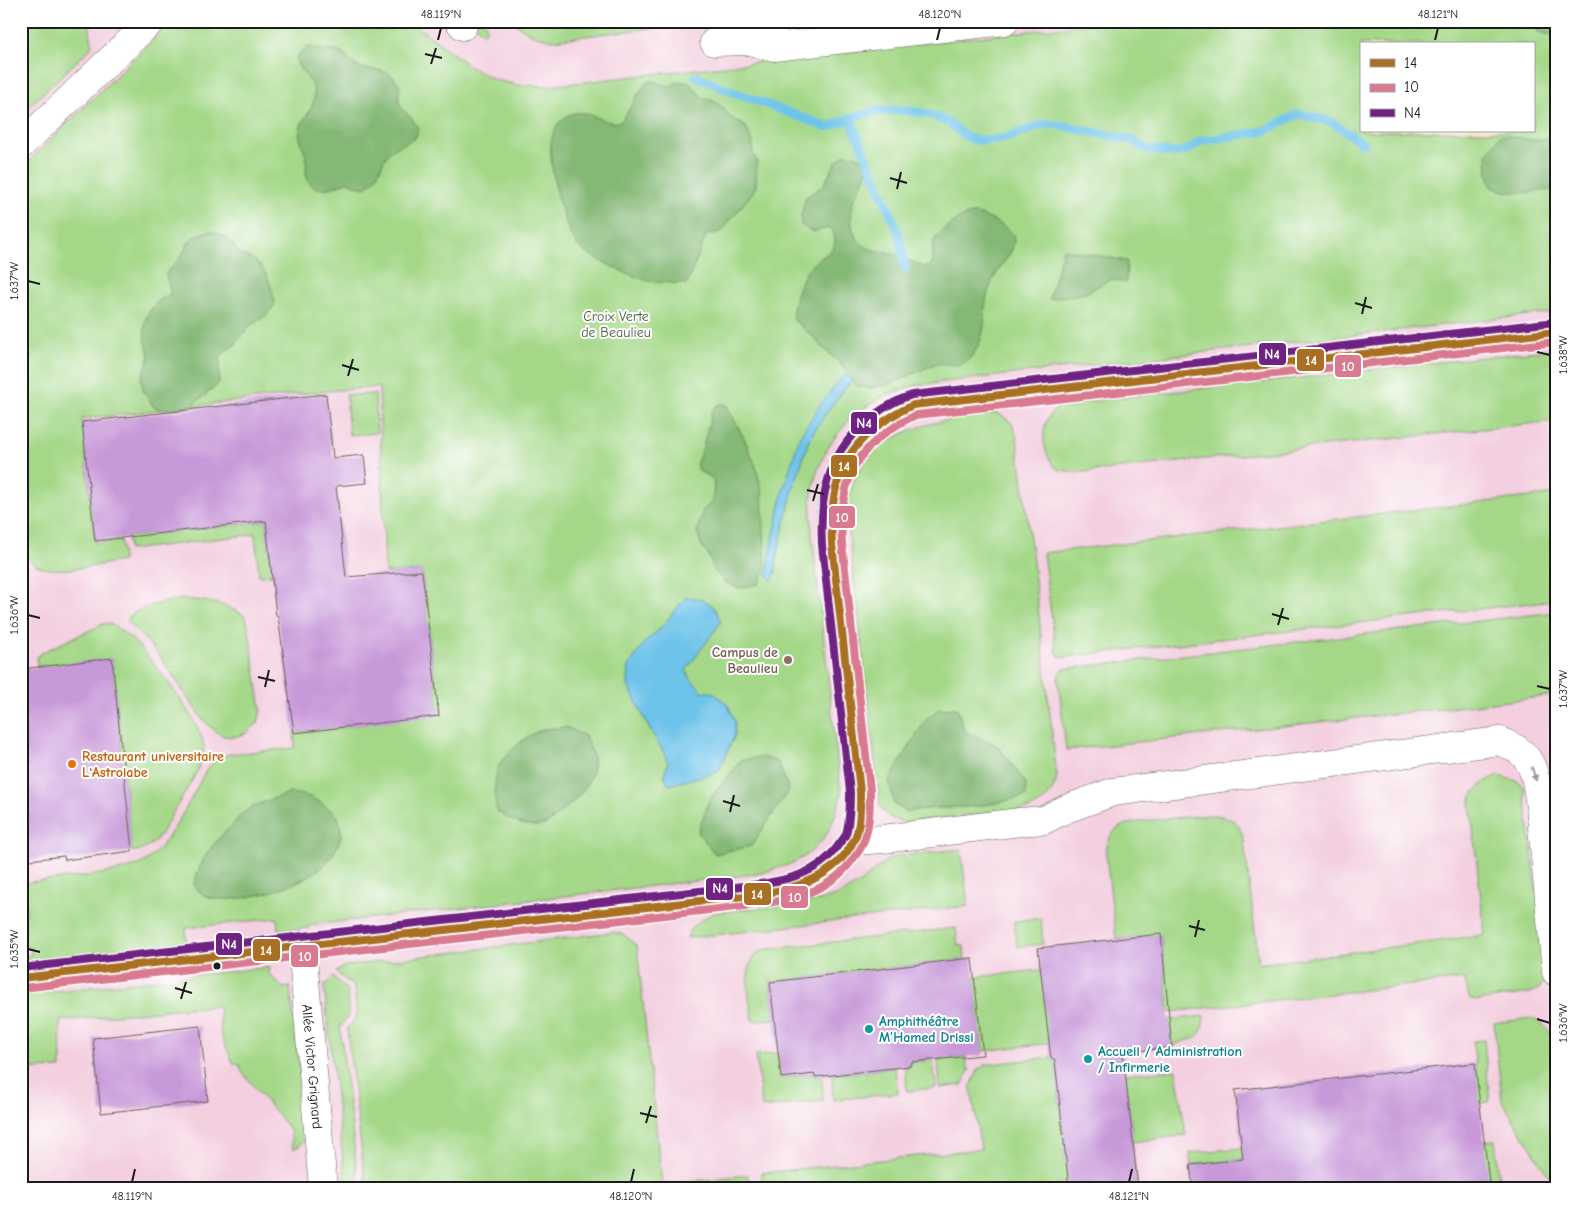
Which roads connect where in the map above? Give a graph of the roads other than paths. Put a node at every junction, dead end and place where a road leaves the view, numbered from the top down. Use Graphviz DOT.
graph roads {
  1 [pos="151,21"];
  2 [pos="1005,21"];
  3 [pos="773,34"];
  4 [pos="714,42"];
  5 [pos="21,145"];
  6 [pos="1556,332"];
  7 [pos="853,841"];
  8 [pos="302,945"];
  9 [pos="1556,972"];
  10 [pos="21,978"];
  11 [pos="323,1188"];
  1 -- 5 [label="street"];
  2 -- 3 [label="street"];
  3 -- 4 [label="street"];
  6 -- 7 [label="street"];
  7 -- 8 [label="street"];
  7 -- 9 [label="street, one-way"];
  8 -- 10 [label="street"];
  8 -- 11 [label="street, Allée Victor Grignard"];
}
